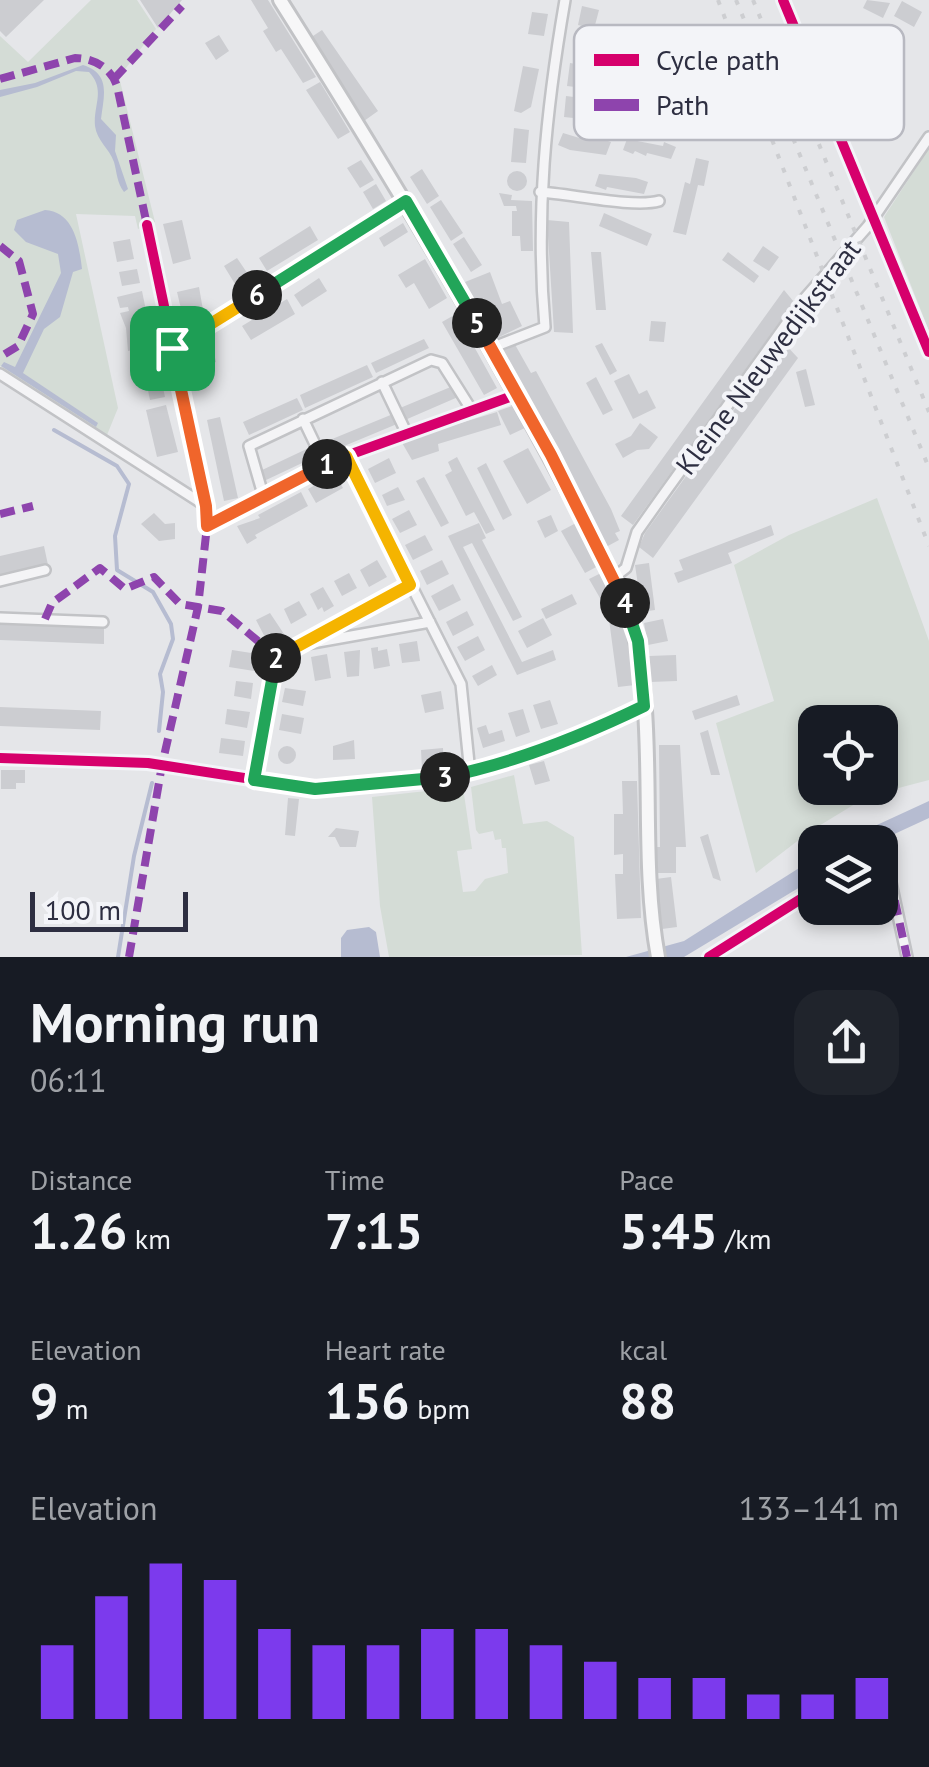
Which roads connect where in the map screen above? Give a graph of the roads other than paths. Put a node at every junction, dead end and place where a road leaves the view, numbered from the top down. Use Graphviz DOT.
graph roads {
  1 [pos="280,0"];
  2 [pos="565,0"];
  3 [pos="929,138"];
  4 [pos="540,192"];
  5 [pos="406,201"];
  6 [pos="659,201"];
  7 [pos="147,225"];
  8 [pos="172,348"];
  9 [pos="491,348"];
  10 [pos="0,374"];
  11 [pos="382,382"];
  12 [pos="518,394"];
  13 [pos="471,410"];
  14 [pos="303,419"];
  15 [pos="406,432"];
  16 [pos="346,456"];
  17 [pos="325,465"];
  18 [pos="264,498"];
  19 [pos="206,506"];
  20 [pos="45,570"];
  21 [pos="613,578"];
  22 [pos="0,581"];
  23 [pos="410,585"];
  24 [pos="0,618"];
  25 [pos="104,622"];
  26 [pos="430,622"];
  27 [pos="293,646"];
  28 [pos="644,706"];
  29 [pos="0,758"];
  30 [pos="470,772"];
  31 [pos="254,780"];
  32 [pos="898,915"];
  33 [pos="658,957"];
  34 [pos="907,957"];
  1 -- 5 [label="main road"];
  2 -- 4 [label="street"];
  3 -- 21 [label="street, Kleine Nieuwedijkstraat"];
  4 -- 6 [label="street"];
  4 -- 9 [label="street"];
  5 -- 8 [label="street"];
  5 -- 9 [label="main road"];
  7 -- 8 [label="street"];
  8 -- 19 [label="street"];
  9 -- 12 [label="main road"];
  10 -- 19 [label="street"];
  11 -- 13 [label="street"];
  11 -- 14 [label="street"];
  11 -- 15 [label="street"];
  12 -- 13 [label="street"];
  12 -- 21 [label="main road"];
  13 -- 15 [label="street"];
  14 -- 17 [label="street"];
  14 -- 18 [label="street"];
  15 -- 16 [label="street"];
  16 -- 17 [label="street"];
  16 -- 23 [label="street"];
  17 -- 18 [label="street"];
  18 -- 19 [label="street"];
  20 -- 22 [label="street"];
  21 -- 28 [label="main road"];
  23 -- 26 [label="street"];
  23 -- 27 [label="street"];
  24 -- 25 [label="street"];
  26 -- 27 [label="street"];
  26 -- 30 [label="street"];
  27 -- 31 [label="street"];
  28 -- 30 [label="street"];
  28 -- 33 [label="main road"];
  29 -- 31 [label="street"];
  30 -- 31 [label="street"];
  32 -- 34 [label="street"];
}
